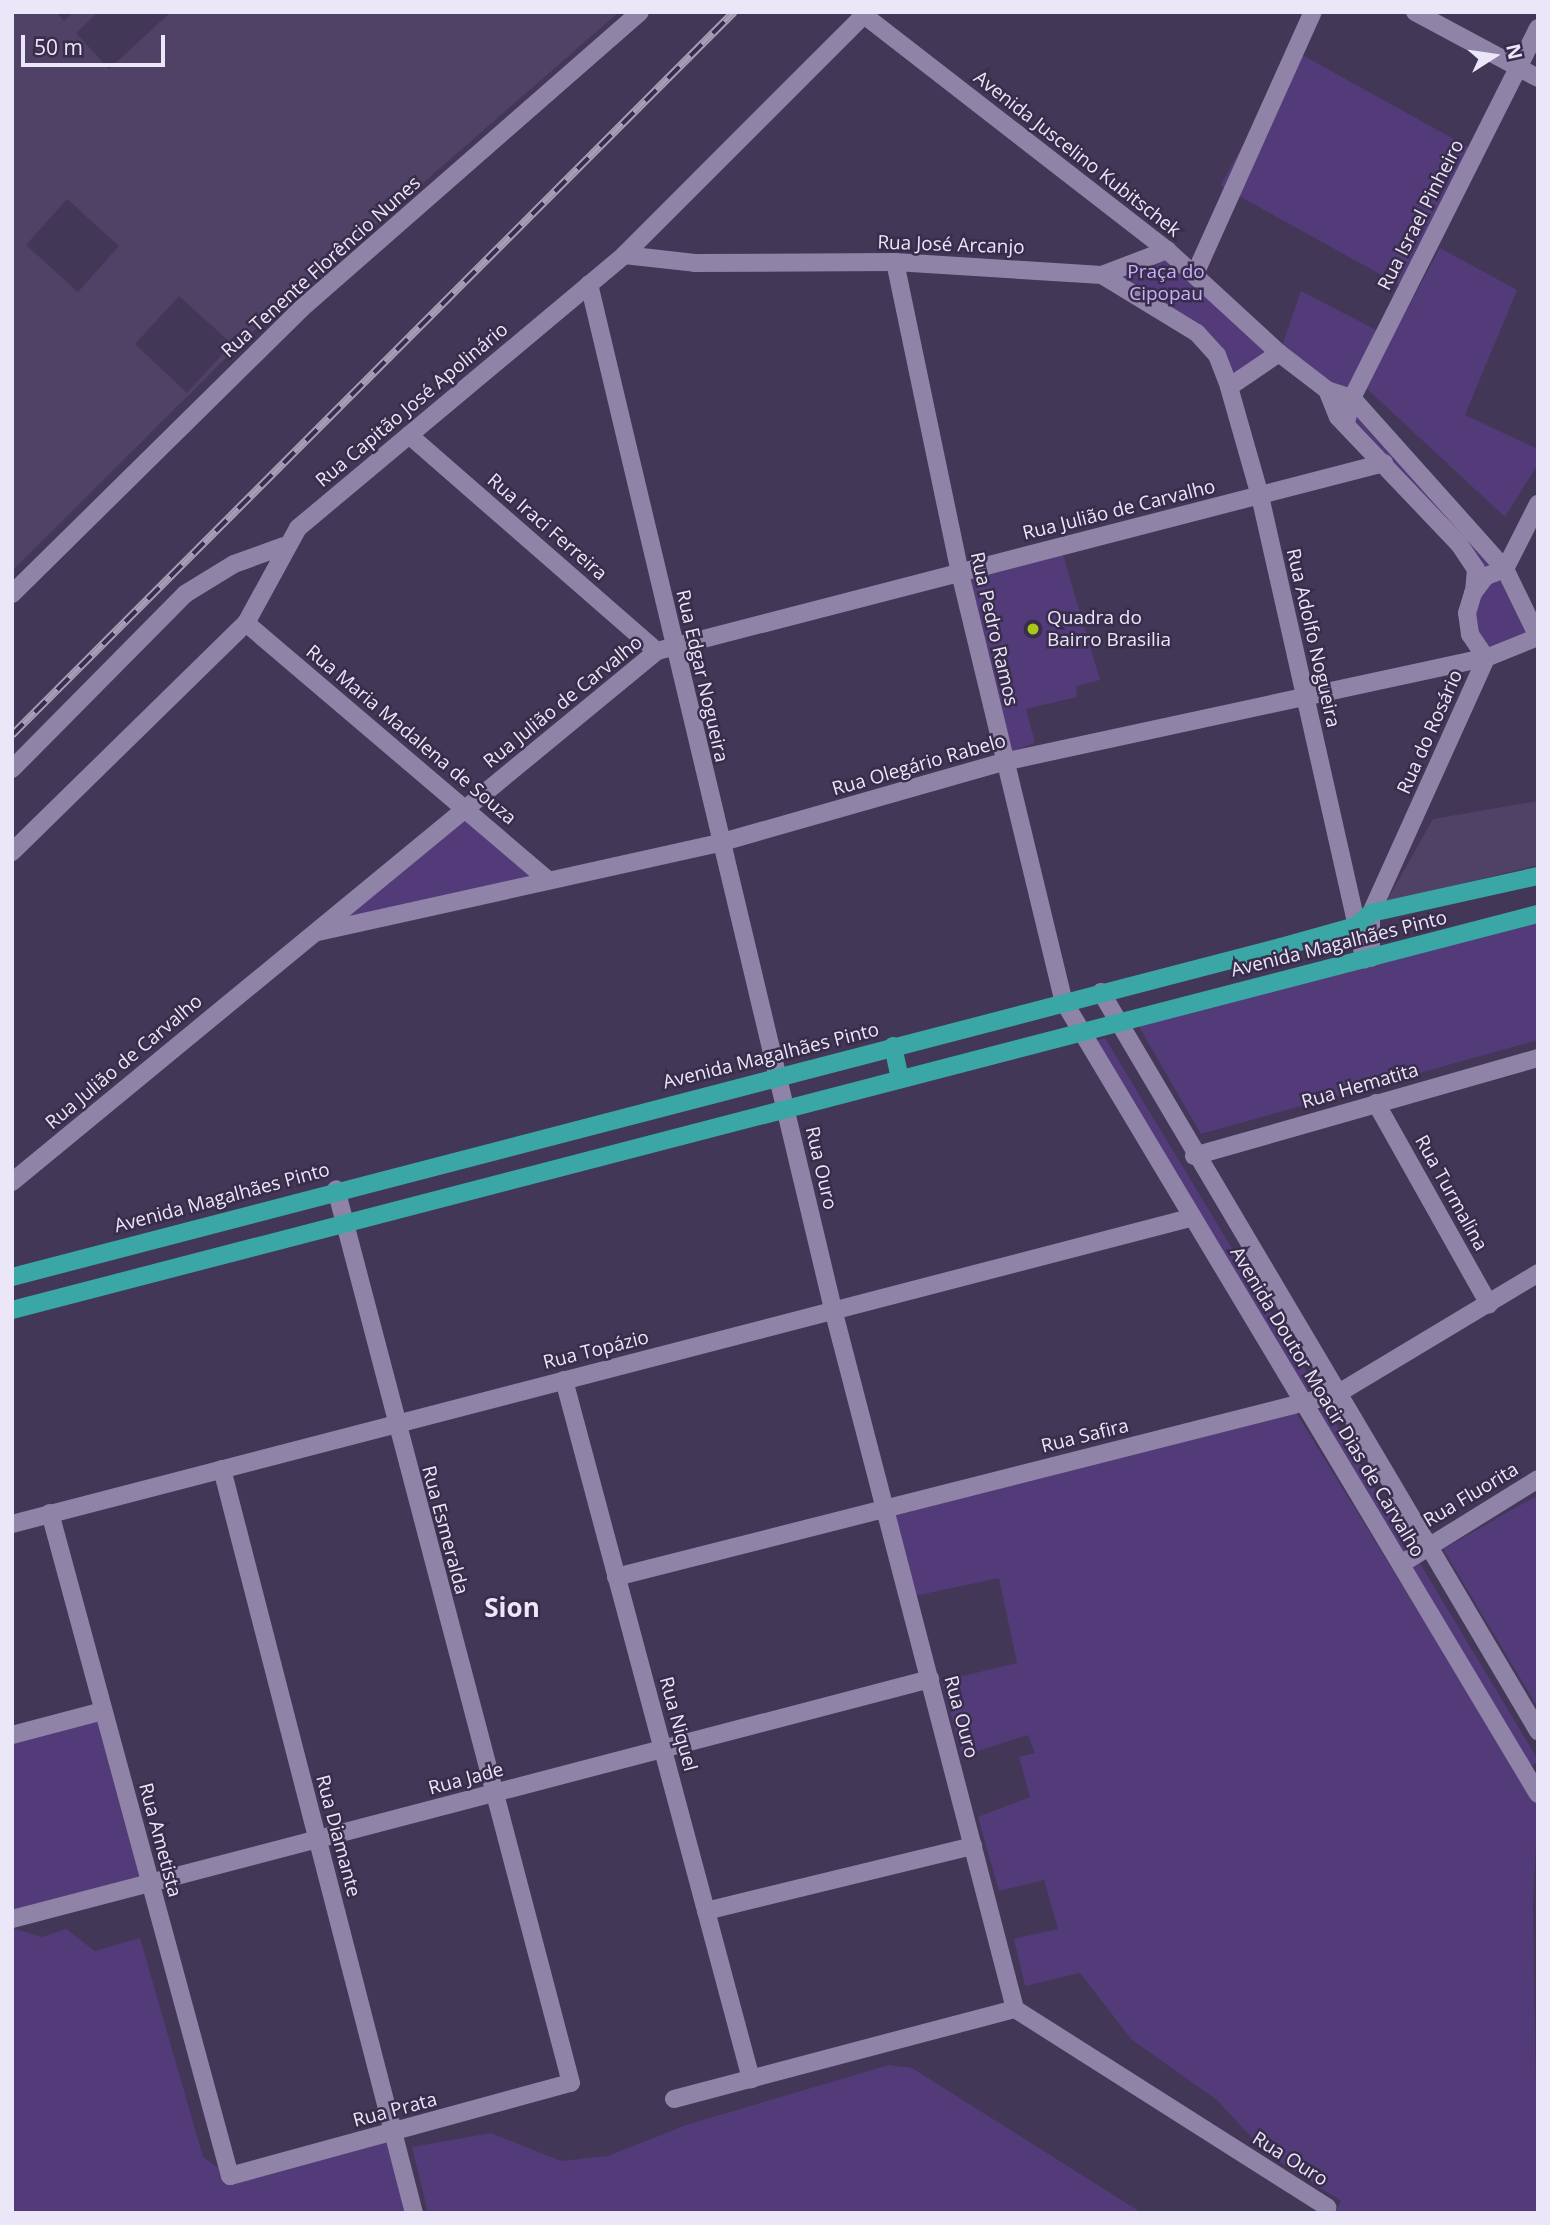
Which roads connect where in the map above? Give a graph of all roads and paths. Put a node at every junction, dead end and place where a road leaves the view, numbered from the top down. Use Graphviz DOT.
graph roads {
  1 [pos="640,12"];
  2 [pos="1313,12"];
  3 [pos="1415,12"];
  4 [pos="864,13"];
  5 [pos="1538,28"];
  6 [pos="1518,68"];
  7 [pos="1538,78"];
  8 [pos="1167,250"];
  9 [pos="624,255"];
  10 [pos="895,262"];
  11 [pos="1195,274"];
  12 [pos="1102,275"];
  13 [pos="589,284"];
  14 [pos="1279,353"];
  15 [pos="1229,387"];
  16 [pos="1327,390"];
  17 [pos="1352,398"];
  18 [pos="1346,423"];
  19 [pos="409,435"];
  20 [pos="1384,463"];
  21 [pos="1260,496"];
  22 [pos="1538,504"];
  23 [pos="284,545"];
  24 [pos="1499,564"];
  25 [pos="960,573"];
  26 [pos="1474,593"];
  27 [pos="12,594"];
  28 [pos="246,623"];
  29 [pos="1538,637"];
  30 [pos="665,650"];
  31 [pos="1486,658"];
  32 [pos="1305,692"];
  33 [pos="1003,762"];
  34 [pos="12,769"];
  35 [pos="466,809"];
  36 [pos="719,843"];
  37 [pos="12,852"];
  38 [pos="1538,876"];
  39 [pos="548,880"];
  40 [pos="1371,913"];
  41 [pos="1538,914"];
  42 [pos="1356,926"];
  43 [pos="310,934"];
  44 [pos="1367,958"];
  45 [pos="1101,992"];
  46 [pos="1064,1002"];
  47 [pos="1116,1023"];
  48 [pos="1081,1033"];
  49 [pos="893,1046"];
  50 [pos="1538,1058"];
  51 [pos="778,1076"];
  52 [pos="900,1079"];
  53 [pos="1376,1103"];
  54 [pos="786,1109"];
  55 [pos="1194,1156"];
  56 [pos="12,1182"];
  57 [pos="336,1189"];
  58 [pos="1191,1218"];
  59 [pos="345,1224"];
  60 [pos="1538,1273"];
  61 [pos="12,1277"];
  62 [pos="1489,1304"];
  63 [pos="12,1310"];
  64 [pos="834,1313"];
  65 [pos="564,1380"];
  66 [pos="1337,1394"];
  67 [pos="1304,1402"];
  68 [pos="395,1424"];
  69 [pos="222,1469"];
  70 [pos="1538,1479"];
  71 [pos="885,1509"];
  72 [pos="50,1513"];
  73 [pos="12,1524"];
  74 [pos="1427,1547"];
  75 [pos="1401,1564"];
  76 [pos="617,1577"];
  77 [pos="930,1679"];
  78 [pos="103,1711"];
  79 [pos="1538,1731"];
  80 [pos="12,1735"];
  81 [pos="663,1749"];
  82 [pos="495,1793"];
  83 [pos="1538,1794"];
  84 [pos="318,1839"];
  85 [pos="973,1846"];
  86 [pos="150,1883"];
  87 [pos="706,1911"];
  88 [pos="12,1919"];
  89 [pos="1015,2009"];
  90 [pos="751,2079"];
  91 [pos="571,2083"];
  92 [pos="674,2099"];
  93 [pos="393,2132"];
  94 [pos="230,2176"];
  95 [pos="1327,2207"];
  96 [pos="414,2213"];
  1 -- 27 [label="street, Rua Tenente Florêncio Nunes"];
  2 -- 11 [label="street"];
  3 -- 6 [label="street"];
  4 -- 8 [label="street, Avenida Juscelino Kubitschek"];
  4 -- 9 [label="street, Rua Capitão José Apolinário"];
  5 -- 6 [label="street, Rua Israel Pinheiro"];
  6 -- 7 [label="street"];
  6 -- 17 [label="street, Rua Israel Pinheiro"];
  8 -- 11 [label="street, Avenida Juscelino Kubitschek"];
  8 -- 12 [label="street"];
  9 -- 10 [label="street, Rua José Arcanjo"];
  9 -- 13 [label="street, Rua Capitão José Apolinário"];
  10 -- 12 [label="street, Rua José Arcanjo"];
  10 -- 25 [label="street, Rua Pedro Ramos"];
  11 -- 14 [label="street, Avenida Juscelino Kubitschek"];
  12 -- 15 [label="street, Rua José Arcanjo"];
  13 -- 19 [label="street, Rua Capitão José Apolinário"];
  13 -- 30 [label="street, Rua Edgar Nogueira"];
  14 -- 15 [label="street"];
  14 -- 16 [label="street, Avenida Juscelino Kubitschek"];
  15 -- 21 [label="street, Rua Adolfo Nogueira"];
  16 -- 17 [label="street, Avenida Juscelino Kubitschek"];
  16 -- 18 [label="street, Avenida Juscelino Kubitschek"];
  17 -- 18 [label="street, Rua Israel Pinheiro"];
  17 -- 24 [label="street, Avenida Juscelino Kubitschek"];
  18 -- 20 [label="street, Avenida Juscelino Kubitschek"];
  19 -- 23 [label="street, Rua Capitão José Apolinário"];
  19 -- 30 [label="street, Rua Iraci Ferreira"];
  20 -- 21 [label="street, Rua Julião de Carvalho"];
  20 -- 26 [label="street, Avenida Juscelino Kubitschek"];
  21 -- 25 [label="street, Rua Julião de Carvalho"];
  21 -- 32 [label="street, Rua Adolfo Nogueira"];
  22 -- 24 [label="street"];
  23 -- 28 [label="street, Rua Capitão José Apolinário"];
  23 -- 34 [label="street"];
  24 -- 26 [label="street"];
  24 -- 29 [label="street, Avenida Juscelino Kubitschek"];
  25 -- 30 [label="street, Rua Julião de Carvalho"];
  25 -- 33 [label="street, Rua Pedro Ramos"];
  26 -- 31 [label="street, Rua do Rosário"];
  28 -- 35 [label="street, Rua Maria Madalena de Souza"];
  28 -- 37 [label="street, Rua Capitão José Apolinário"];
  29 -- 31 [label="street, Rua Olegário Rabelo"];
  30 -- 35 [label="street, Rua Julião de Carvalho"];
  30 -- 36 [label="street, Rua Edgar Nogueira"];
  31 -- 32 [label="street, Rua Olegário Rabelo"];
  31 -- 40 [label="street, Rua do Rosário"];
  32 -- 33 [label="street, Rua Olegário Rabelo"];
  32 -- 42 [label="street, Rua Adolfo Nogueira"];
  33 -- 36 [label="street, Rua Olegário Rabelo"];
  33 -- 46 [label="street, Rua Pedro Ramos"];
  35 -- 39 [label="street, Rua Maria Madalena de Souza"];
  35 -- 43 [label="street, Rua Julião de Carvalho"];
  36 -- 39 [label="street, Rua Olegário Rabelo"];
  36 -- 51 [label="street, Rua Edgar Nogueira"];
  38 -- 40 [label="main road, Avenida Magalhães Pinto"];
  39 -- 43 [label="street, Rua Olegário Rabelo"];
  40 -- 42 [label="main road, Avenida Magalhães Pinto"];
  40 -- 44 [label="street, Rua do Rosário"];
  41 -- 44 [label="main road, Avenida Magalhães Pinto"];
  42 -- 44 [label="street, Rua Adolfo Nogueira"];
  42 -- 45 [label="main road, Avenida Magalhães Pinto"];
  43 -- 56 [label="street, Rua Julião de Carvalho"];
  44 -- 47 [label="main road, Avenida Magalhães Pinto"];
  45 -- 46 [label="main road, Avenida Magalhães Pinto"];
  45 -- 47 [label="street, Avenida Doutor Moacir Dias de Carvalho"];
  46 -- 48 [label="street, Rua Pedro Ramos"];
  46 -- 49 [label="main road, Avenida Magalhães Pinto"];
  47 -- 48 [label="main road, Avenida Magalhães Pinto"];
  47 -- 55 [label="street, Avenida Doutor Moacir Dias de Carvalho"];
  48 -- 52 [label="main road, Avenida Magalhães Pinto"];
  48 -- 58 [label="street, Avenida Doutor Moacir Dias de Carvalho"];
  49 -- 51 [label="main road, Avenida Magalhães Pinto"];
  49 -- 52 [label="main road"];
  50 -- 53 [label="street, Rua Hematita"];
  51 -- 54 [label="street, Rua Ouro"];
  51 -- 57 [label="main road, Avenida Magalhães Pinto"];
  52 -- 54 [label="main road, Avenida Magalhães Pinto"];
  53 -- 55 [label="street, Rua Hematita"];
  53 -- 62 [label="street, Rua Turmalina"];
  54 -- 59 [label="main road, Avenida Magalhães Pinto"];
  54 -- 64 [label="street, Rua Ouro"];
  55 -- 66 [label="street, Avenida Doutor Moacir Dias de Carvalho"];
  57 -- 59 [label="street, Rua Esmeralda"];
  57 -- 61 [label="main road, Avenida Magalhães Pinto"];
  58 -- 64 [label="street, Rua Topázio"];
  58 -- 67 [label="street, Avenida Doutor Moacir Dias de Carvalho"];
  59 -- 63 [label="main road, Avenida Magalhães Pinto"];
  59 -- 68 [label="street, Rua Esmeralda"];
  60 -- 62 [label="street, Rua Safira"];
  62 -- 66 [label="street, Rua Safira"];
  64 -- 65 [label="street, Rua Topázio"];
  64 -- 71 [label="street, Rua Ouro"];
  65 -- 68 [label="street, Rua Topázio"];
  65 -- 76 [label="street, Rua Niquel"];
  66 -- 67 [label="street, Rua Safira"];
  66 -- 74 [label="street, Avenida Doutor Moacir Dias de Carvalho"];
  67 -- 71 [label="street, Rua Safira"];
  67 -- 75 [label="street, Avenida Doutor Moacir Dias de Carvalho"];
  68 -- 69 [label="street, Rua Topázio"];
  68 -- 82 [label="street, Rua Esmeralda"];
  69 -- 72 [label="street, Rua Topázio"];
  69 -- 84 [label="street, Rua Diamante"];
  70 -- 74 [label="street, Rua Fluorita"];
  71 -- 76 [label="street, Rua Safira"];
  71 -- 77 [label="street, Rua Ouro"];
  72 -- 73 [label="street, Rua Topázio"];
  72 -- 78 [label="street, Rua Ametista"];
  74 -- 75 [label="street, Rua Fluorita"];
  74 -- 79 [label="street, Avenida Doutor Moacir Dias de Carvalho"];
  75 -- 83 [label="street, Avenida Doutor Moacir Dias de Carvalho"];
  76 -- 81 [label="street, Rua Niquel"];
  77 -- 81 [label="street, Rua Jade"];
  77 -- 85 [label="street, Rua Ouro"];
  78 -- 80 [label="street"];
  78 -- 86 [label="street, Rua Ametista"];
  81 -- 82 [label="street, Rua Jade"];
  81 -- 87 [label="street, Rua Niquel"];
  82 -- 84 [label="street, Rua Jade"];
  82 -- 91 [label="street, Rua Esmeralda"];
  84 -- 86 [label="street, Rua Jade"];
  84 -- 93 [label="street, Rua Diamante"];
  85 -- 87 [label="street"];
  85 -- 89 [label="street, Rua Ouro"];
  86 -- 88 [label="street, Rua Jade"];
  86 -- 94 [label="street, Rua Ametista"];
  87 -- 90 [label="street, Rua Niquel"];
  89 -- 90 [label="street"];
  89 -- 95 [label="street, Rua Ouro"];
  90 -- 92 [label="street"];
  91 -- 93 [label="street, Rua Prata"];
  93 -- 94 [label="street, Rua Prata"];
  93 -- 96 [label="street, Rua Diamante"];
}
